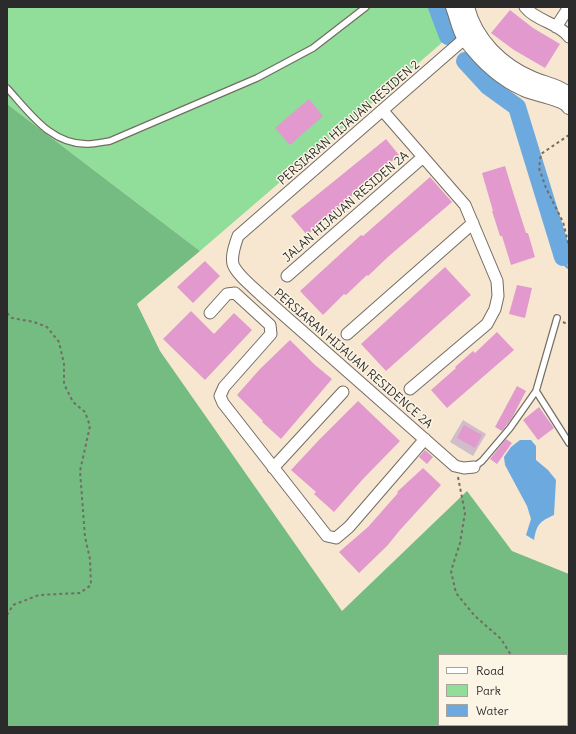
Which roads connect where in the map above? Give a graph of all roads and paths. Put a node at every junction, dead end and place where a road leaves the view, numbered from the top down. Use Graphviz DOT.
graph roads {
  1 [pos="366,7"];
  2 [pos="453,7"];
  3 [pos="467,7"];
  4 [pos="525,7"];
  5 [pos="569,7"];
  6 [pos="556,27"];
  7 [pos="476,29"];
  8 [pos="569,37"];
  9 [pos="465,38"];
  10 [pos="7,88"];
  11 [pos="569,103"];
  12 [pos="383,111"];
  13 [pos="569,135"];
  14 [pos="423,157"];
  15 [pos="473,223"];
  16 [pos="569,246"];
  17 [pos="233,250"];
  18 [pos="286,276"];
  19 [pos="7,313"];
  20 [pos="210,313"];
  21 [pos="557,318"];
  22 [pos="347,334"];
  23 [pos="410,389"];
  24 [pos="536,391"];
  25 [pos="343,392"];
  26 [pos="425,439"];
  27 [pos="569,443"];
  28 [pos="455,466"];
  29 [pos="474,467"];
  30 [pos="273,468"];
  31 [pos="7,615"];
  32 [pos="510,654"];
  1 -- 10 [label="lane"];
  2 -- 9 [label="street"];
  3 -- 7 [label="street"];
  4 -- 6 [label="street"];
  5 -- 6 [label="street"];
  6 -- 8 [label="street"];
  7 -- 9 [label="street, PERSIARAN HIJAUAN RESIDEN 2"];
  7 -- 11 [label="street"];
  9 -- 11 [label="street"];
  9 -- 12 [label="street, PERSIARAN HIJAUAN RESIDEN 2"];
  12 -- 14 [label="street, JALAN HIJAUAN RESIDEN 2A"];
  12 -- 17 [label="street, PERSIARAN HIJAUAN RESIDEN 2"];
  13 -- 16 [label="path"];
  14 -- 15 [label="street, JALAN HIJAUAN RESIDEN 2A"];
  14 -- 18 [label="street, JALAN HIJAUAN RESIDEN 2A"];
  15 -- 22 [label="street"];
  15 -- 23 [label="street, JALAN HIJAUAN RESIDEN 2A"];
  17 -- 26 [label="street, PERSIARAN HIJAUAN RESIDENCE 2A"];
  19 -- 31 [label="path"];
  20 -- 30 [label="street"];
  21 -- 24 [label="lane"];
  24 -- 27 [label="lane"];
  24 -- 29 [label="lane"];
  25 -- 30 [label="street"];
  26 -- 28 [label="street, PERSIARAN HIJAUAN RESIDENCE 2A"];
  26 -- 30 [label="street"];
  28 -- 29 [label="street"];
  28 -- 32 [label="path"];
}
